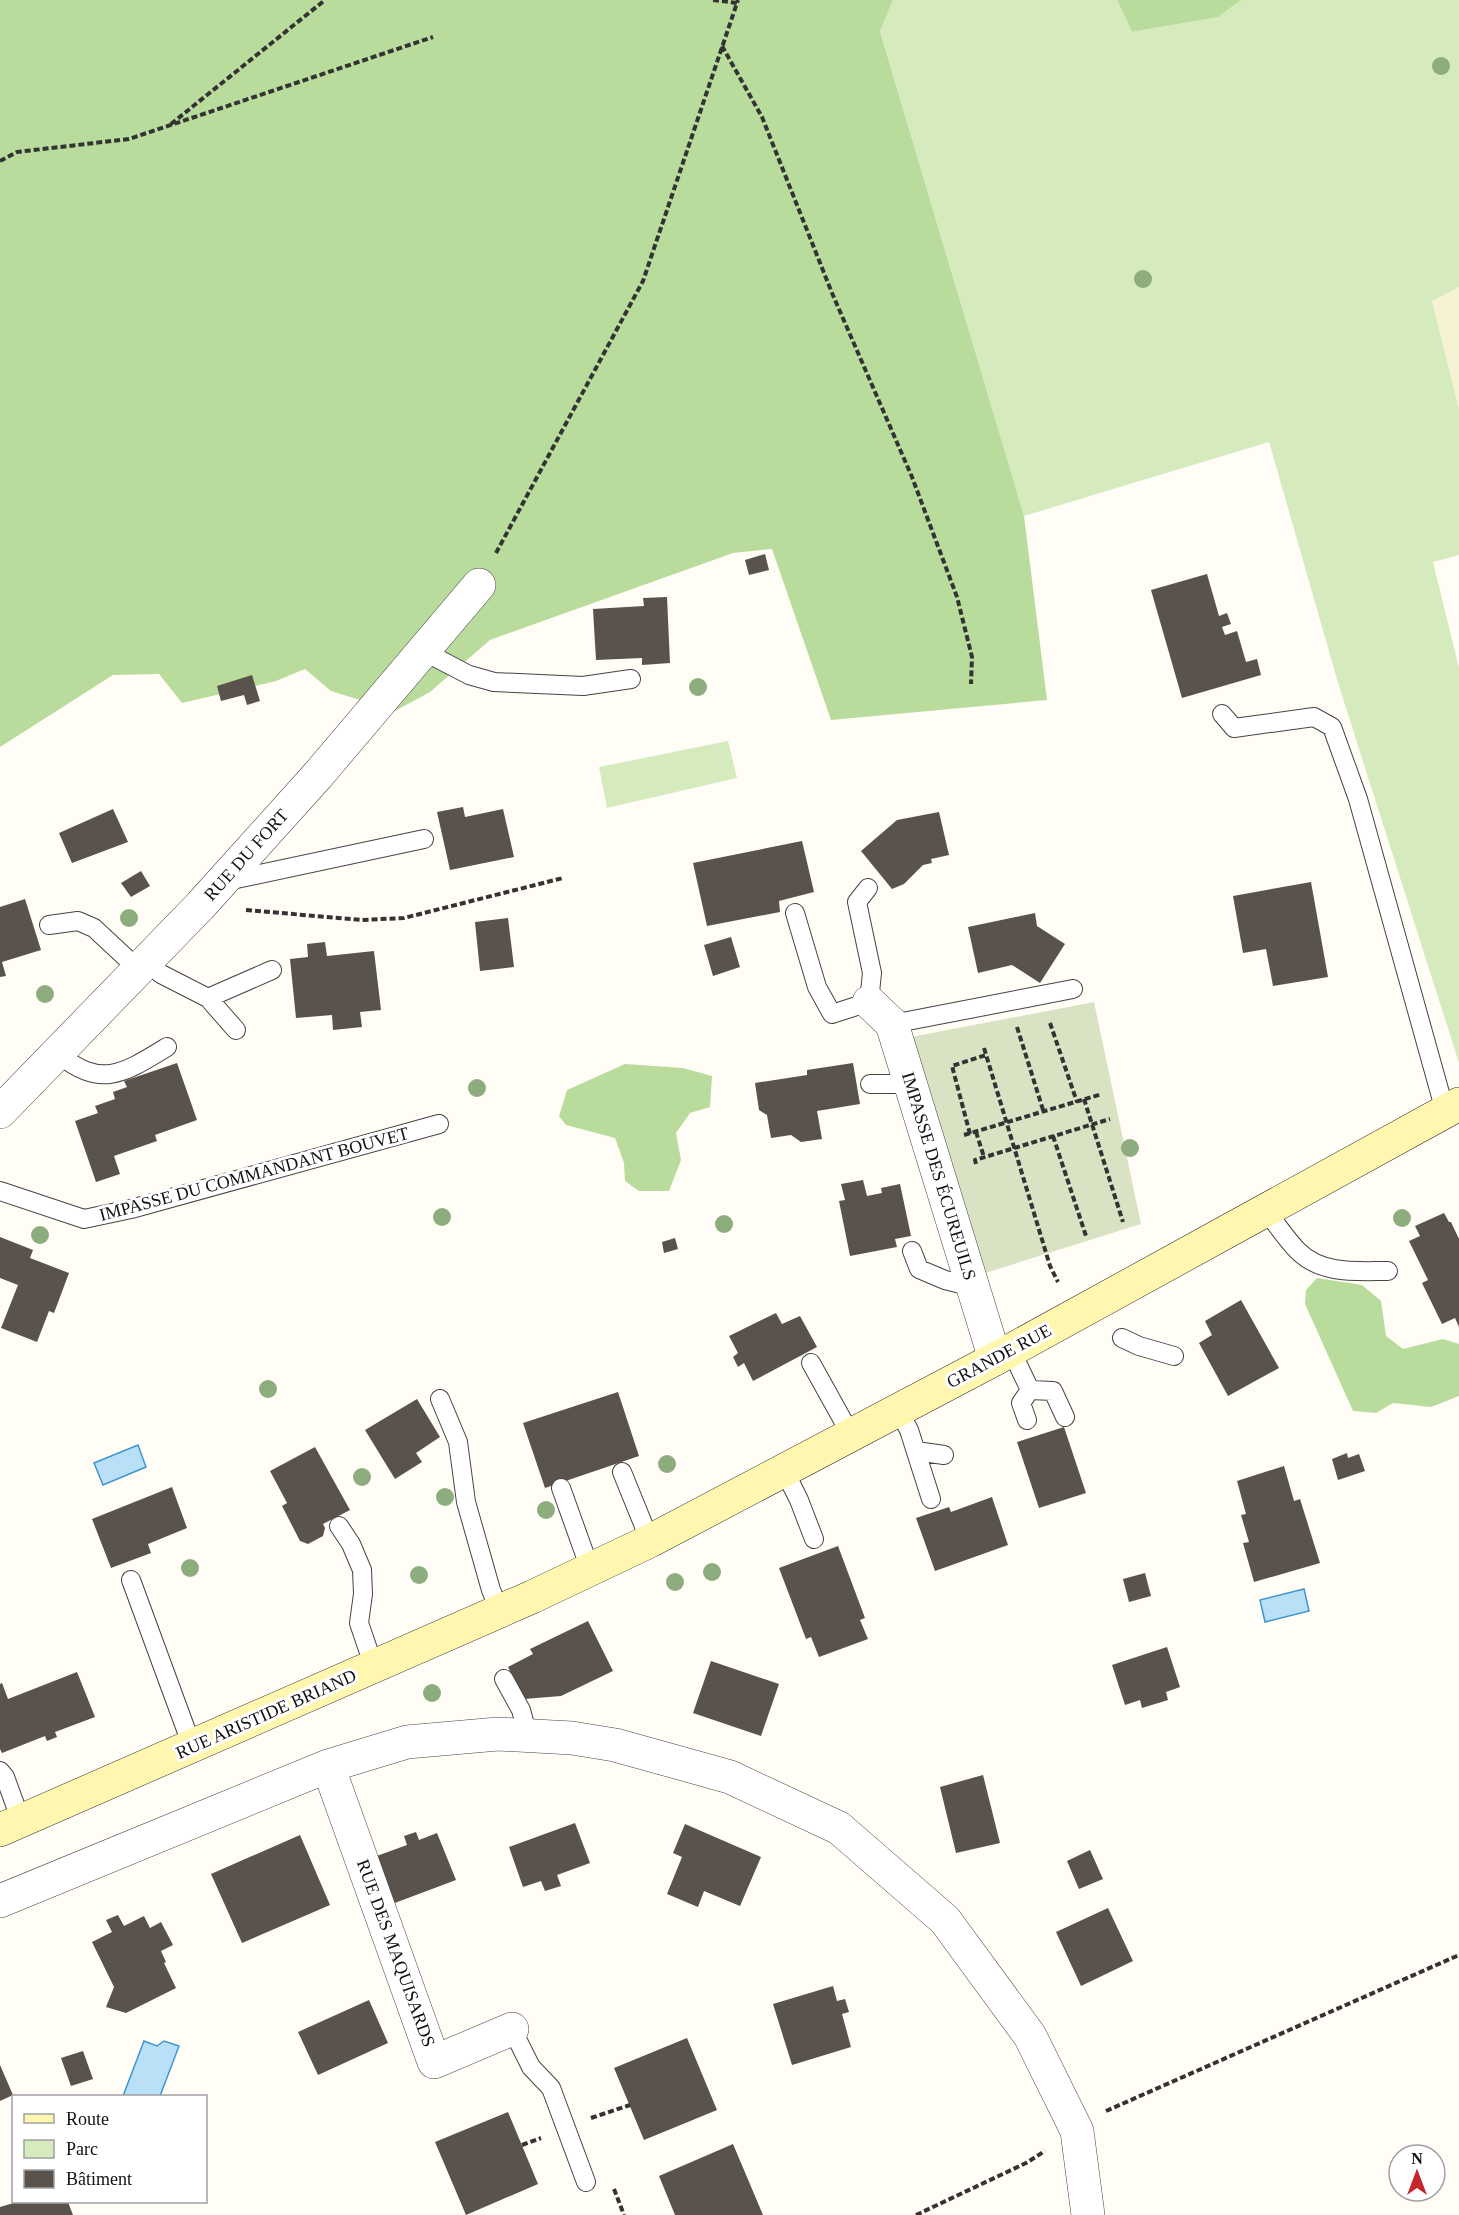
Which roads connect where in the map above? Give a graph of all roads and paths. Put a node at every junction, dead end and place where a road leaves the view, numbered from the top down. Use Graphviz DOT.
graph roads {
  1 [pos="325,0"];
  2 [pos="713,0"];
  3 [pos="737,2"];
  4 [pos="433,37"];
  5 [pos="722,46"];
  6 [pos="168,126"];
  7 [pos="0,160"];
  8 [pos="479,585"];
  9 [pos="423,651"];
  10 [pos="631,679"];
  11 [pos="971,684"];
  12 [pos="1222,714"];
  13 [pos="424,840"];
  14 [pos="563,878"];
  15 [pos="222,882"];
  16 [pos="868,888"];
  17 [pos="200,906"];
  18 [pos="795,913"];
  19 [pos="49,925"];
  20 [pos="142,966"];
  21 [pos="272,970"];
  22 [pos="1073,989"];
  23 [pos="208,998"];
  24 [pos="881,1013"];
  25 [pos="1049,1020"];
  26 [pos="1016,1024"];
  27 [pos="236,1030"];
  28 [pos="166,1047"];
  29 [pos="984,1048"];
  30 [pos="57,1053"];
  31 [pos="986,1055"];
  32 [pos="870,1083"];
  33 [pos="910,1083"];
  34 [pos="1101,1094"];
  35 [pos="1084,1099"];
  36 [pos="1077,1102"];
  37 [pos="1452,1107"];
  38 [pos="0,1112"];
  39 [pos="1044,1113"];
  40 [pos="1110,1119"];
  41 [pos="1007,1124"];
  42 [pos="439,1125"];
  43 [pos="1091,1125"];
  44 [pos="976,1132"];
  45 [pos="970,1134"];
  46 [pos="1053,1136"];
  47 [pos="955,1138"];
  48 [pos="1015,1148"];
  49 [pos="984,1157"];
  50 [pos="978,1171"];
  51 [pos="0,1191"];
  52 [pos="1265,1210"];
  53 [pos="1123,1222"];
  54 [pos="1086,1236"];
  55 [pos="912,1251"];
  56 [pos="1388,1271"];
  57 [pos="1060,1286"];
  58 [pos="973,1287"];
  59 [pos="1122,1338"];
  60 [pos="1003,1355"];
  61 [pos="1174,1356"];
  62 [pos="811,1363"];
  63 [pos="1030,1390"];
  64 [pos="440,1399"];
  65 [pos="898,1410"];
  66 [pos="1065,1417"];
  67 [pos="1027,1420"];
  68 [pos="851,1435"];
  69 [pos="916,1450"];
  70 [pos="944,1455"];
  71 [pos="784,1470"];
  72 [pos="622,1472"];
  73 [pos="561,1488"];
  74 [pos="931,1499"];
  75 [pos="339,1526"];
  76 [pos="814,1539"];
  77 [pos="650,1541"];
  78 [pos="590,1569"];
  79 [pos="131,1580"];
  80 [pos="532,1598"];
  81 [pos="500,1612"];
  82 [pos="374,1667"];
  83 [pos="504,1679"];
  84 [pos="528,1736"];
  85 [pos="192,1746"];
  86 [pos="328,1766"];
  87 [pos="0,1771"];
  88 [pos="11,1826"];
  89 [pos="0,1901"];
  90 [pos="1459,1955"];
  91 [pos="512,2029"];
  92 [pos="630,2105"];
  93 [pos="586,2120"];
  94 [pos="1077,2131"];
  95 [pos="586,2182"];
  96 [pos="916,2215"];
  97 [pos="1088,2215"];
  1 -- 6 [label="path"];
  2 -- 3 [label="path"];
  3 -- 5 [label="path"];
  4 -- 6 [label="path"];
  5 -- 8 [label="path"];
  5 -- 11 [label="path"];
  6 -- 7 [label="path"];
  8 -- 9 [label="street, RUE DU FORT"];
  9 -- 10 [label="lane"];
  9 -- 15 [label="street, RUE DU FORT"];
  12 -- 37 [label="lane"];
  13 -- 15 [label="lane"];
  14 -- 17 [label="path"];
  15 -- 17 [label="street, RUE DU FORT"];
  16 -- 24 [label="lane"];
  17 -- 20 [label="street, RUE DU FORT"];
  18 -- 24 [label="lane"];
  19 -- 20 [label="lane"];
  20 -- 23 [label="lane"];
  20 -- 30 [label="street, RUE DU FORT"];
  21 -- 23 [label="lane"];
  22 -- 24 [label="lane"];
  23 -- 27 [label="lane"];
  24 -- 33 [label="street, IMPASSE DES ÉCUREUILS"];
  25 -- 36 [label="path"];
  26 -- 39 [label="path"];
  28 -- 30 [label="lane"];
  29 -- 31 [label="path"];
  30 -- 38 [label="street, RUE DU FORT"];
  31 -- 41 [label="path"];
  31 -- 45 [label="path"];
  32 -- 33 [label="lane"];
  33 -- 58 [label="street, IMPASSE DES ÉCUREUILS"];
  34 -- 35 [label="path"];
  35 -- 36 [label="path"];
  35 -- 43 [label="path"];
  36 -- 39 [label="path"];
  37 -- 52 [label="street, GRANDE RUE"];
  39 -- 41 [label="path"];
  40 -- 43 [label="path"];
  41 -- 44 [label="path"];
  41 -- 48 [label="path"];
  42 -- 51 [label="lane, IMPASSE DU COMMANDANT BOUVET"];
  43 -- 46 [label="path"];
  43 -- 53 [label="path"];
  44 -- 45 [label="path"];
  44 -- 49 [label="path"];
  45 -- 47 [label="path"];
  46 -- 48 [label="path"];
  46 -- 54 [label="path"];
  48 -- 49 [label="path"];
  48 -- 57 [label="path"];
  49 -- 50 [label="path"];
  52 -- 56 [label="lane"];
  52 -- 60 [label="street, GRANDE RUE"];
  55 -- 58 [label="lane"];
  58 -- 60 [label="street, IMPASSE DES ÉCUREUILS"];
  59 -- 61 [label="lane"];
  60 -- 63 [label="lane"];
  60 -- 65 [label="street, GRANDE RUE"];
  62 -- 68 [label="lane"];
  63 -- 66 [label="lane"];
  63 -- 67 [label="lane"];
  64 -- 81 [label="lane"];
  65 -- 68 [label="street, GRANDE RUE"];
  65 -- 69 [label="lane"];
  68 -- 71 [label="street, GRANDE RUE"];
  69 -- 70 [label="lane"];
  69 -- 74 [label="lane"];
  71 -- 76 [label="lane"];
  71 -- 77 [label="street, GRANDE RUE"];
  72 -- 77 [label="lane"];
  73 -- 78 [label="lane"];
  75 -- 82 [label="lane"];
  77 -- 78 [label="street, GRANDE RUE"];
  78 -- 80 [label="street, GRANDE RUE"];
  79 -- 85 [label="lane"];
  80 -- 81 [label="street, RUE ARISTIDE BRIAND"];
  81 -- 82 [label="street, RUE ARISTIDE BRIAND"];
  82 -- 85 [label="street, RUE ARISTIDE BRIAND"];
  83 -- 84 [label="lane"];
  84 -- 86 [label="street"];
  84 -- 94 [label="street"];
  85 -- 88 [label="street, RUE ARISTIDE BRIAND"];
  86 -- 89 [label="street"];
  86 -- 91 [label="street, RUE DES MAQUISARDS"];
  87 -- 88 [label="lane"];
  90 -- 94 [label="path"];
  91 -- 95 [label="lane"];
  92 -- 93 [label="path"];
  94 -- 96 [label="path"];
  94 -- 97 [label="street"];
}
